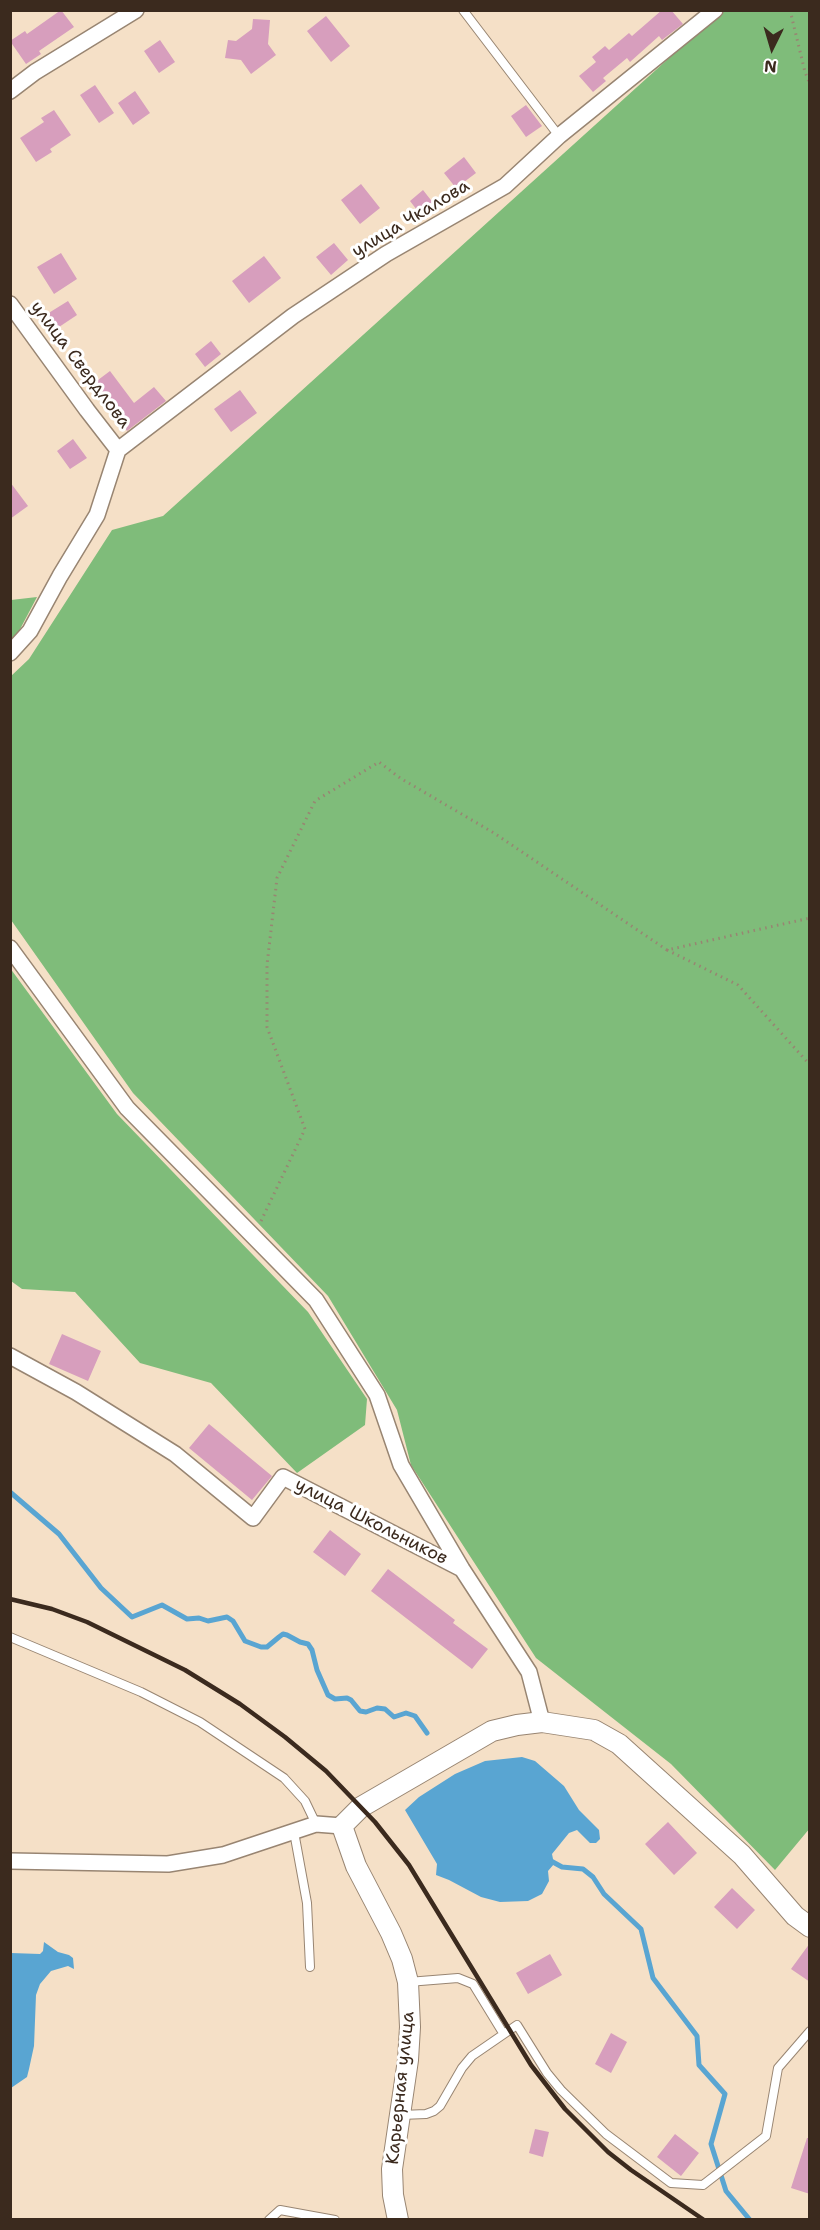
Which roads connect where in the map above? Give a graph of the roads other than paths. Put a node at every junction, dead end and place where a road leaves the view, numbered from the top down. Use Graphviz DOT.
graph roads {
  1 [pos="136,10"];
  2 [pos="463,10"];
  3 [pos="715,10"];
  4 [pos="10,91"];
  5 [pos="559,136"];
  6 [pos="10,304"];
  7 [pos="118,450"];
  8 [pos="10,653"];
  9 [pos="10,948"];
  10 [pos="10,1356"];
  11 [pos="462,1569"];
  12 [pos="10,1638"];
  13 [pos="542,1722"];
  14 [pos="316,1824"];
  15 [pos="342,1826"];
  16 [pos="294,1832"];
  17 [pos="10,1861"];
  18 [pos="810,1927"];
  19 [pos="310,1967"];
  20 [pos="408,1982"];
  21 [pos="810,2031"];
  22 [pos="503,2034"];
  23 [pos="400,2115"];
  24 [pos="269,2220"];
  25 [pos="335,2220"];
  26 [pos="398,2220"];
  1 -- 4 [label="street"];
  2 -- 5 [label="lane"];
  3 -- 5 [label="street, улица Чкалова"];
  5 -- 7 [label="street, улица Чкалова"];
  6 -- 7 [label="street, улица Свердлова"];
  7 -- 8 [label="street"];
  9 -- 11 [label="street"];
  10 -- 11 [label="street, улица Школьников"];
  11 -- 13 [label="street, улица Школьников"];
  12 -- 14 [label="lane"];
  13 -- 15 [label="street"];
  13 -- 18 [label="street"];
  14 -- 15 [label="street"];
  14 -- 16 [label="street"];
  15 -- 20 [label="street, Карьерная улица"];
  16 -- 17 [label="street"];
  16 -- 19 [label="lane"];
  20 -- 22 [label="lane"];
  20 -- 23 [label="street, Карьерная улица"];
  21 -- 22 [label="lane"];
  22 -- 23 [label="lane"];
  23 -- 26 [label="street, Карьерная улица"];
  24 -- 25 [label="lane"];
}
